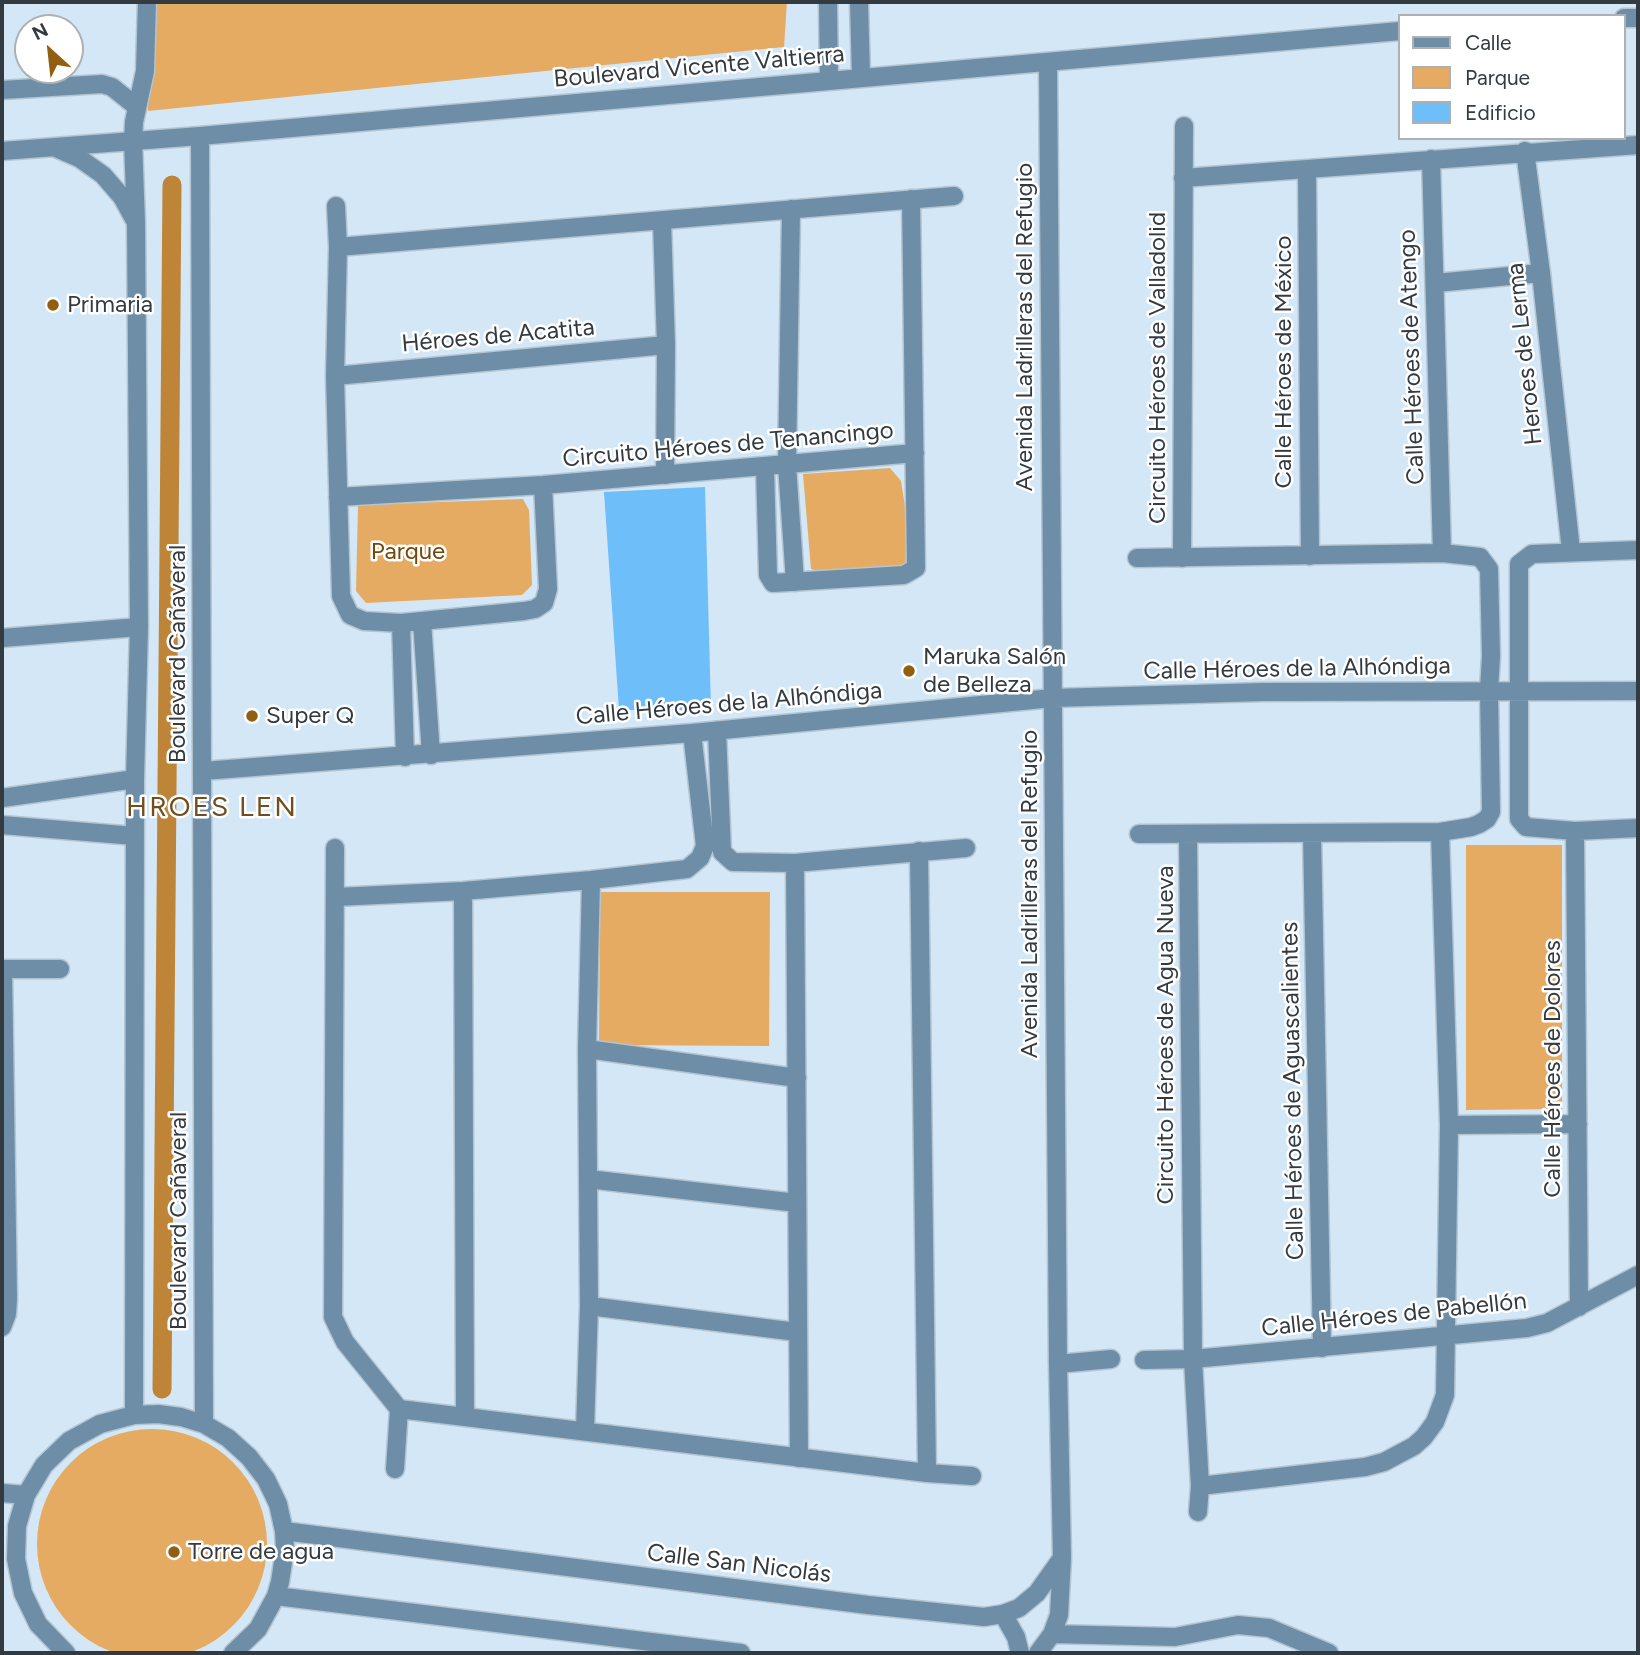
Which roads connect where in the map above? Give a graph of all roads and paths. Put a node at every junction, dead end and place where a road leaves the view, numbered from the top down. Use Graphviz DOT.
graph roads {
  1 [pos="147,2"];
  2 [pos="828,2"];
  3 [pos="859,2"];
  4 [pos="1398,31"];
  5 [pos="1048,62"];
  6 [pos="861,77"];
  7 [pos="829,79"];
  8 [pos="2,90"];
  9 [pos="136,107"];
  10 [pos="1184,126"];
  11 [pos="200,136"];
  12 [pos="133,141"];
  13 [pos="1638,145"];
  14 [pos="52,147"];
  15 [pos="2,151"];
  16 [pos="1525,151"];
  17 [pos="1431,159"];
  18 [pos="1307,169"];
  19 [pos="1183,178"];
  20 [pos="954,196"];
  21 [pos="911,200"];
  22 [pos="336,206"];
  23 [pos="791,209"];
  24 [pos="662,221"];
  25 [pos="136,222"];
  26 [pos="338,247"];
  27 [pos="1541,273"];
  28 [pos="1436,283"];
  29 [pos="666,345"];
  30 [pos="335,376"];
  31 [pos="915,453"];
  32 [pos="787,465"];
  33 [pos="765,468"];
  34 [pos="664,475"];
  35 [pos="543,485"];
  36 [pos="338,497"];
  37 [pos="1638,550"];
  38 [pos="1571,551"];
  39 [pos="1442,553"];
  40 [pos="1310,556"];
  41 [pos="1137,558"];
  42 [pos="1182,558"];
  43 [pos="795,582"];
  44 [pos="422,621"];
  45 [pos="401,622"];
  46 [pos="139,627"];
  47 [pos="2,638"];
  48 [pos="1489,690"];
  49 [pos="1521,691"];
  50 [pos="1638,691"];
  51 [pos="1053,698"];
  52 [pos="717,731"];
  53 [pos="692,733"];
  54 [pos="431,755"];
  55 [pos="405,757"];
  56 [pos="203,771"];
  57 [pos="135,779"];
  58 [pos="2,798"];
  59 [pos="2,825"];
  60 [pos="1638,828"];
  61 [pos="1575,831"];
  62 [pos="1440,832"];
  63 [pos="1312,833"];
  64 [pos="1139,834"];
  65 [pos="1188,835"];
  66 [pos="135,836"];
  67 [pos="335,848"];
  68 [pos="966,848"];
  69 [pos="919,851"];
  70 [pos="794,863"];
  71 [pos="591,880"];
  72 [pos="463,891"];
  73 [pos="336,897"];
  74 [pos="3,969"];
  75 [pos="60,969"];
  76 [pos="587,1049"];
  77 [pos="797,1078"];
  78 [pos="1578,1124"];
  79 [pos="1449,1125"];
  80 [pos="588,1179"];
  81 [pos="797,1203"];
  82 [pos="1638,1275"];
  83 [pos="589,1306"];
  84 [pos="1579,1307"];
  85 [pos="2,1327"];
  86 [pos="797,1332"];
  87 [pos="1446,1337"];
  88 [pos="1322,1348"];
  89 [pos="1111,1359"];
  90 [pos="1193,1359"];
  91 [pos="1144,1360"];
  92 [pos="1058,1364"];
  93 [pos="399,1409"];
  94 [pos="134,1415"];
  95 [pos="465,1417"];
  96 [pos="204,1424"];
  97 [pos="585,1432"];
  98 [pos="799,1458"];
  99 [pos="396,1469"];
  100 [pos="927,1473"];
  101 [pos="972,1476"];
  102 [pos="1200,1486"];
  103 [pos="2,1493"];
  104 [pos="26,1495"];
  105 [pos="1198,1512"];
  106 [pos="284,1531"];
  107 [pos="9,1558"];
  108 [pos="1062,1558"];
  109 [pos="276,1596"];
  110 [pos="1003,1615"];
  111 [pos="1052,1634"];
  112 [pos="66,1653"];
  113 [pos="233,1653"];
  114 [pos="741,1653"];
  115 [pos="1020,1653"];
  116 [pos="1038,1653"];
  117 [pos="1329,1653"];
  1 -- 9 [label="street, Boulevard Cañaveral"];
  2 -- 7 [label="street"];
  3 -- 6 [label="street"];
  4 -- 5 [label="street, Boulevard Vicente Valtierra"];
  5 -- 6 [label="street, Boulevard Vicente Valtierra"];
  5 -- 51 [label="street, Avenida Ladrilleras del Refugio"];
  6 -- 7 [label="street, Boulevard Vicente Valtierra"];
  7 -- 11 [label="street, Boulevard Vicente Valtierra"];
  8 -- 9 [label="street"];
  9 -- 12 [label="street, Boulevard Cañaveral"];
  10 -- 19 [label="street, Circuito Héroes de Valladolid"];
  11 -- 12 [label="street, Boulevard Vicente Valtierra"];
  11 -- 56 [label="street, Boulevard Cañaveral"];
  12 -- 14 [label="street, Boulevard Vicente Valtierra"];
  12 -- 25 [label="street, Boulevard Cañaveral"];
  13 -- 16 [label="street, Circuito Héroes de Valladolid"];
  14 -- 15 [label="street, Boulevard Vicente Valtierra"];
  14 -- 25 [label="street"];
  16 -- 17 [label="street, Circuito Héroes de Valladolid"];
  16 -- 27 [label="street, Heroes de Lerma"];
  17 -- 18 [label="street, Circuito Héroes de Valladolid"];
  17 -- 28 [label="street, Calle Héroes de Atengo"];
  18 -- 19 [label="street, Circuito Héroes de Valladolid"];
  18 -- 40 [label="street, Calle Héroes de México"];
  19 -- 42 [label="street, Circuito Héroes de Valladolid"];
  20 -- 21 [label="street"];
  21 -- 23 [label="street"];
  21 -- 31 [label="street, Circuito Héroes de Tenancingo"];
  22 -- 26 [label="street, Circuito Héroes de Tenancingo"];
  23 -- 24 [label="street"];
  23 -- 32 [label="street"];
  24 -- 26 [label="street"];
  24 -- 29 [label="street"];
  25 -- 46 [label="street, Boulevard Cañaveral"];
  26 -- 30 [label="street, Circuito Héroes de Tenancingo"];
  27 -- 28 [label="street"];
  27 -- 38 [label="street, Heroes de Lerma"];
  28 -- 39 [label="street, Calle Héroes de Atengo"];
  29 -- 30 [label="street, Héroes de Acatita"];
  29 -- 34 [label="street"];
  30 -- 36 [label="street, Circuito Héroes de Tenancingo"];
  31 -- 32 [label="street, Circuito Héroes de Tenancingo"];
  31 -- 43 [label="street"];
  32 -- 33 [label="street, Circuito Héroes de Tenancingo"];
  32 -- 43 [label="street"];
  33 -- 34 [label="street, Circuito Héroes de Tenancingo"];
  33 -- 43 [label="street"];
  34 -- 35 [label="street, Circuito Héroes de Tenancingo"];
  35 -- 36 [label="street, Circuito Héroes de Tenancingo"];
  35 -- 44 [label="street, Circuito Héroes de Tenancingo"];
  36 -- 45 [label="street, Circuito Héroes de Tenancingo"];
  37 -- 38 [label="street"];
  38 -- 49 [label="street"];
  39 -- 40 [label="street, Circuito Héroes de Valladolid"];
  39 -- 48 [label="street, Circuito Héroes de Valladolid"];
  40 -- 42 [label="street, Circuito Héroes de Valladolid"];
  41 -- 42 [label="street, Circuito Héroes de Valladolid"];
  44 -- 45 [label="street, Circuito Héroes de Tenancingo"];
  44 -- 54 [label="street"];
  45 -- 55 [label="street"];
  46 -- 47 [label="street"];
  46 -- 57 [label="street, Boulevard Cañaveral"];
  48 -- 49 [label="street, Calle Héroes de la Alhóndiga"];
  48 -- 51 [label="street, Calle Héroes de la Alhóndiga"];
  48 -- 62 [label="street, Circuito Héroes de Agua Nueva"];
  49 -- 50 [label="street, Calle Héroes de la Alhóndiga"];
  49 -- 61 [label="street"];
  51 -- 52 [label="street, Calle Héroes de la Alhóndiga"];
  51 -- 92 [label="street, Avenida Ladrilleras del Refugio"];
  52 -- 53 [label="street, Calle Héroes de la Alhóndiga"];
  52 -- 70 [label="street"];
  53 -- 54 [label="street, Calle Héroes de la Alhóndiga"];
  53 -- 71 [label="street"];
  54 -- 55 [label="street, Calle Héroes de la Alhóndiga"];
  55 -- 56 [label="street, Calle Héroes de la Alhóndiga"];
  56 -- 96 [label="street, Boulevard Cañaveral"];
  57 -- 58 [label="street"];
  57 -- 66 [label="street, Boulevard Cañaveral"];
  59 -- 66 [label="street"];
  60 -- 61 [label="street"];
  61 -- 78 [label="street, Calle Héroes de Dolores"];
  62 -- 63 [label="street, Circuito Héroes de Agua Nueva"];
  62 -- 79 [label="street"];
  63 -- 65 [label="street, Circuito Héroes de Agua Nueva"];
  63 -- 88 [label="street, Calle Héroes de Aguascalientes"];
  64 -- 65 [label="street"];
  65 -- 90 [label="street, Circuito Héroes de Agua Nueva"];
  66 -- 94 [label="street, Boulevard Cañaveral"];
  67 -- 73 [label="street"];
  68 -- 69 [label="street"];
  69 -- 70 [label="street"];
  69 -- 100 [label="street"];
  70 -- 77 [label="street"];
  71 -- 72 [label="street"];
  71 -- 76 [label="street"];
  72 -- 73 [label="street"];
  72 -- 95 [label="street"];
  73 -- 93 [label="street"];
  74 -- 75 [label="street"];
  74 -- 85 [label="street"];
  76 -- 77 [label="street"];
  76 -- 80 [label="street"];
  77 -- 81 [label="street"];
  78 -- 79 [label="street"];
  78 -- 84 [label="street, Calle Héroes de Dolores"];
  79 -- 87 [label="street"];
  80 -- 81 [label="street"];
  80 -- 83 [label="street"];
  81 -- 86 [label="street"];
  82 -- 84 [label="street, Calle Héroes de Pabellón"];
  83 -- 86 [label="street"];
  83 -- 97 [label="street"];
  84 -- 87 [label="street, Calle Héroes de Pabellón"];
  86 -- 98 [label="street"];
  87 -- 88 [label="street, Calle Héroes de Pabellón"];
  87 -- 102 [label="street"];
  88 -- 90 [label="street, Calle Héroes de Pabellón"];
  89 -- 92 [label="street"];
  90 -- 91 [label="street, Calle Héroes de Pabellón"];
  90 -- 102 [label="street, Circuito Héroes de Agua Nueva"];
  92 -- 108 [label="street, Avenida Ladrilleras del Refugio"];
  93 -- 95 [label="street"];
  93 -- 99 [label="street"];
  94 -- 96 [label="street"];
  94 -- 104 [label="street"];
  95 -- 97 [label="street"];
  96 -- 106 [label="street"];
  97 -- 98 [label="street"];
  98 -- 100 [label="street"];
  100 -- 101 [label="street"];
  102 -- 105 [label="street, Circuito Héroes de Agua Nueva"];
  103 -- 104 [label="street"];
  104 -- 107 [label="street"];
  106 -- 109 [label="street"];
  106 -- 110 [label="street, Calle San Nicolás"];
  107 -- 112 [label="street"];
  108 -- 110 [label="street"];
  108 -- 111 [label="street"];
  109 -- 113 [label="street"];
  109 -- 114 [label="street"];
  110 -- 115 [label="street"];
  111 -- 116 [label="street"];
  111 -- 117 [label="street"];
}
